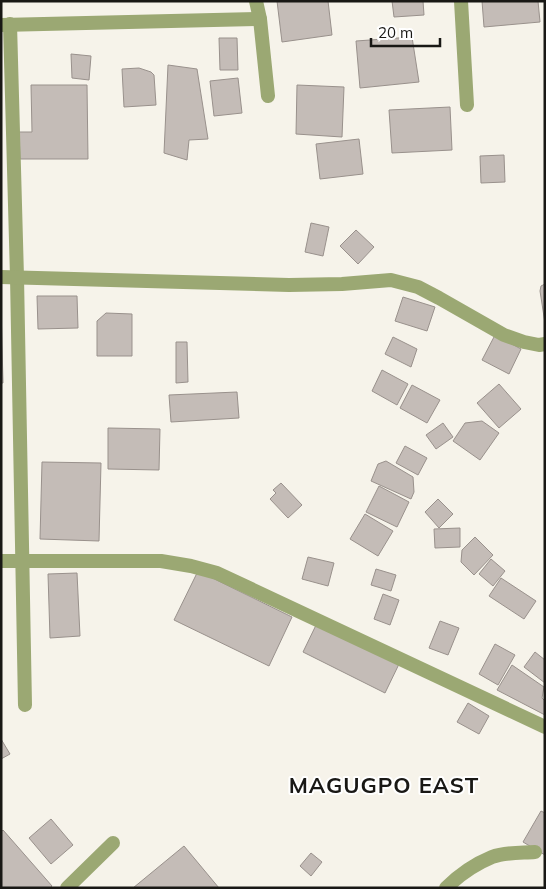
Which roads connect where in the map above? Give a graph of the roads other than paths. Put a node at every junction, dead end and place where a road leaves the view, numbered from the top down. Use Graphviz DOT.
graph roads {
  1 [pos="256,1"];
  2 [pos="461,1"];
  3 [pos="260,19"];
  4 [pos="5,24"];
  5 [pos="268,96"];
  6 [pos="467,105"];
  7 [pos="1,277"];
  8 [pos="17,277"];
  9 [pos="545,344"];
  10 [pos="22,560"];
  11 [pos="1,561"];
  12 [pos="26,705"];
  13 [pos="545,727"];
  14 [pos="113,843"];
  15 [pos="535,852"];
  16 [pos="67,888"];
  17 [pos="446,888"];
  1 -- 3 [label="street"];
  2 -- 6 [label="street"];
  3 -- 4 [label="street"];
  3 -- 5 [label="street"];
  4 -- 8 [label="street"];
  7 -- 8 [label="street"];
  8 -- 9 [label="street"];
  8 -- 10 [label="street"];
  10 -- 11 [label="street"];
  10 -- 12 [label="street"];
  10 -- 13 [label="street"];
  14 -- 16 [label="street"];
  15 -- 17 [label="street"];
}
